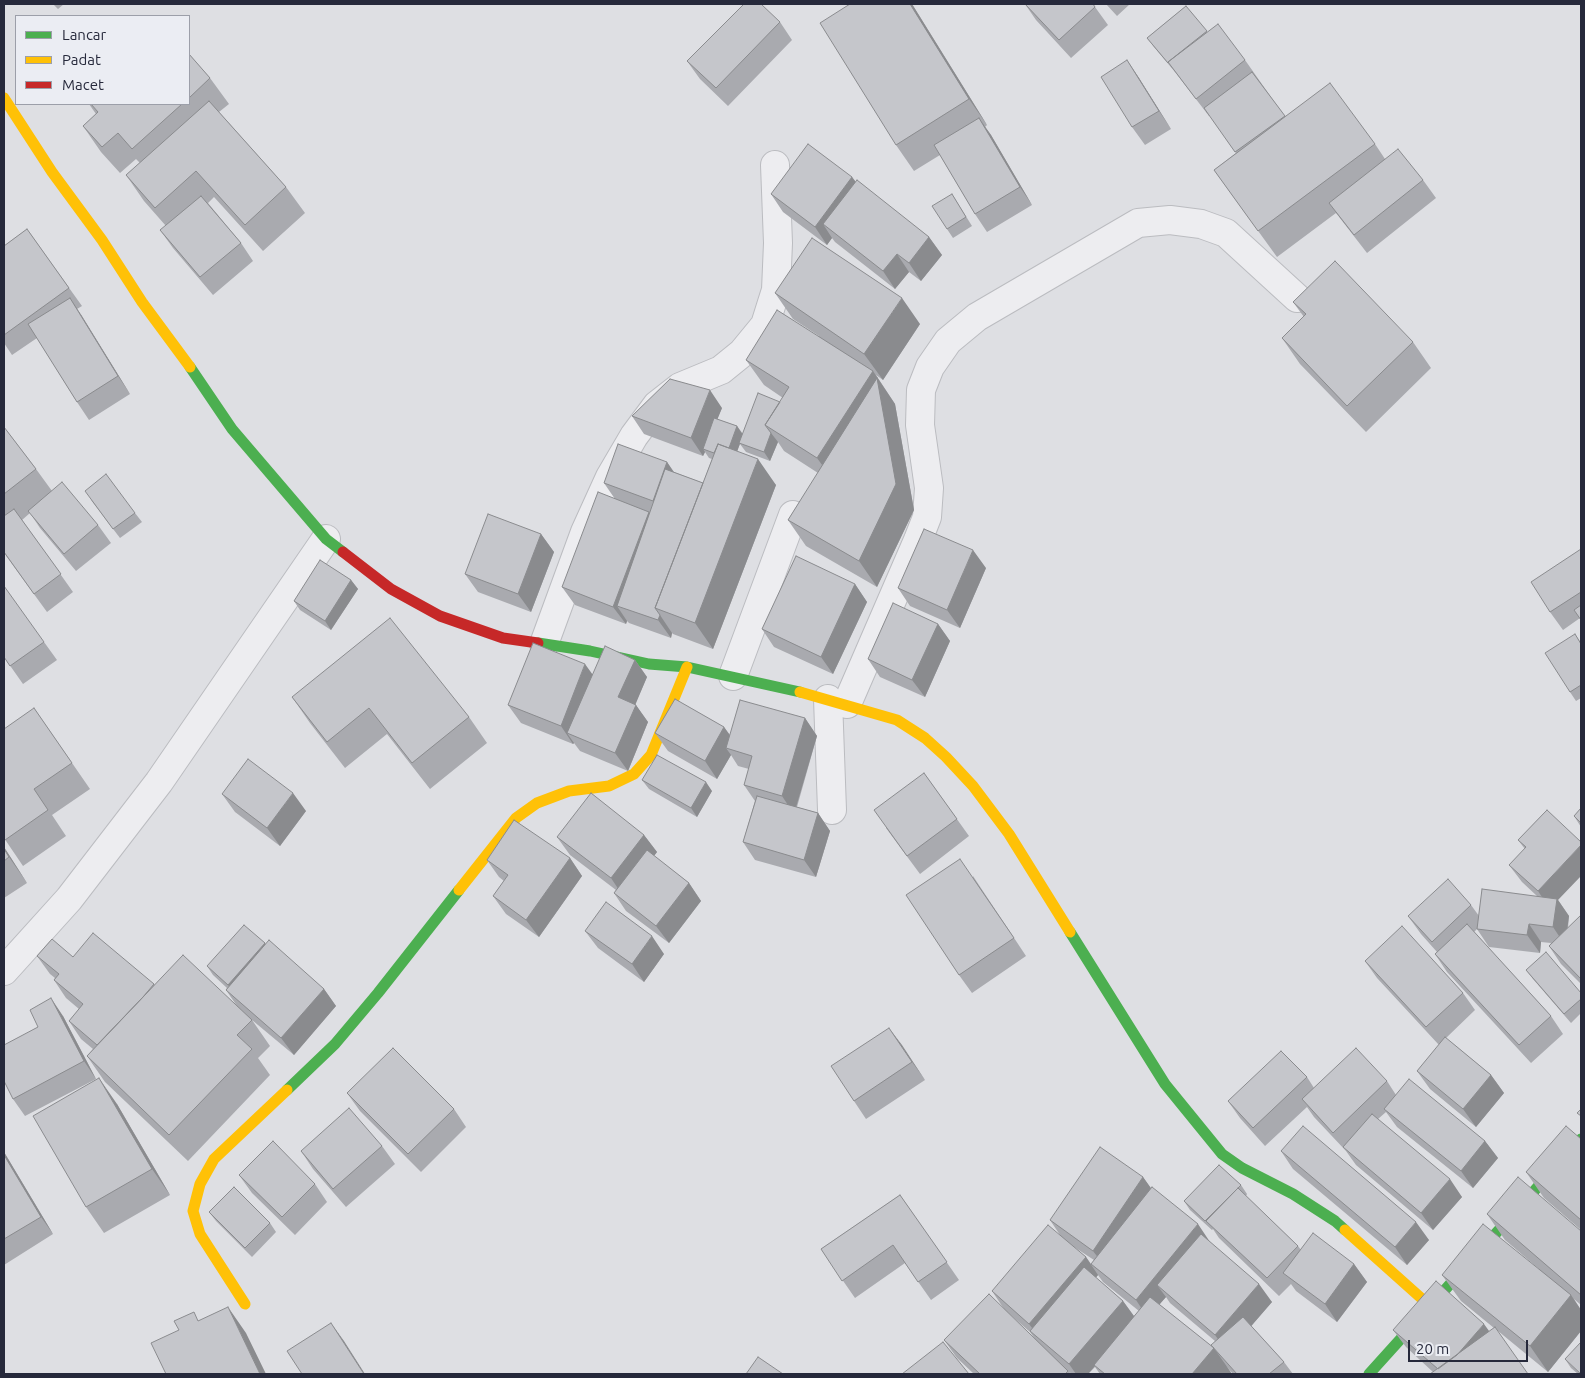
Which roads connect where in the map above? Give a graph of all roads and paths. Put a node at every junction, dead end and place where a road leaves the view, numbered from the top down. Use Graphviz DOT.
graph roads {
  1 [pos="4,98"];
  2 [pos="775,165"];
  3 [pos="1297,298"];
  4 [pos="793,515"];
  5 [pos="326,539"];
  6 [pos="544,644"];
  7 [pos="687,667"];
  8 [pos="733,676"];
  9 [pos="837,701"];
  10 [pos="832,810"];
  11 [pos="4,971"];
  12 [pos="1581,1139"];
  13 [pos="245,1304"];
  14 [pos="1430,1306"];
  15 [pos="1369,1374"];
  1 -- 5 [label="street"];
  2 -- 6 [label="street"];
  3 -- 9 [label="street"];
  4 -- 8 [label="street"];
  5 -- 6 [label="street"];
  5 -- 11 [label="street"];
  6 -- 7 [label="street"];
  7 -- 8 [label="street"];
  7 -- 13 [label="street"];
  8 -- 9 [label="street"];
  9 -- 10 [label="street"];
  9 -- 14 [label="street"];
  12 -- 14 [label="street"];
  14 -- 15 [label="street"];
}
